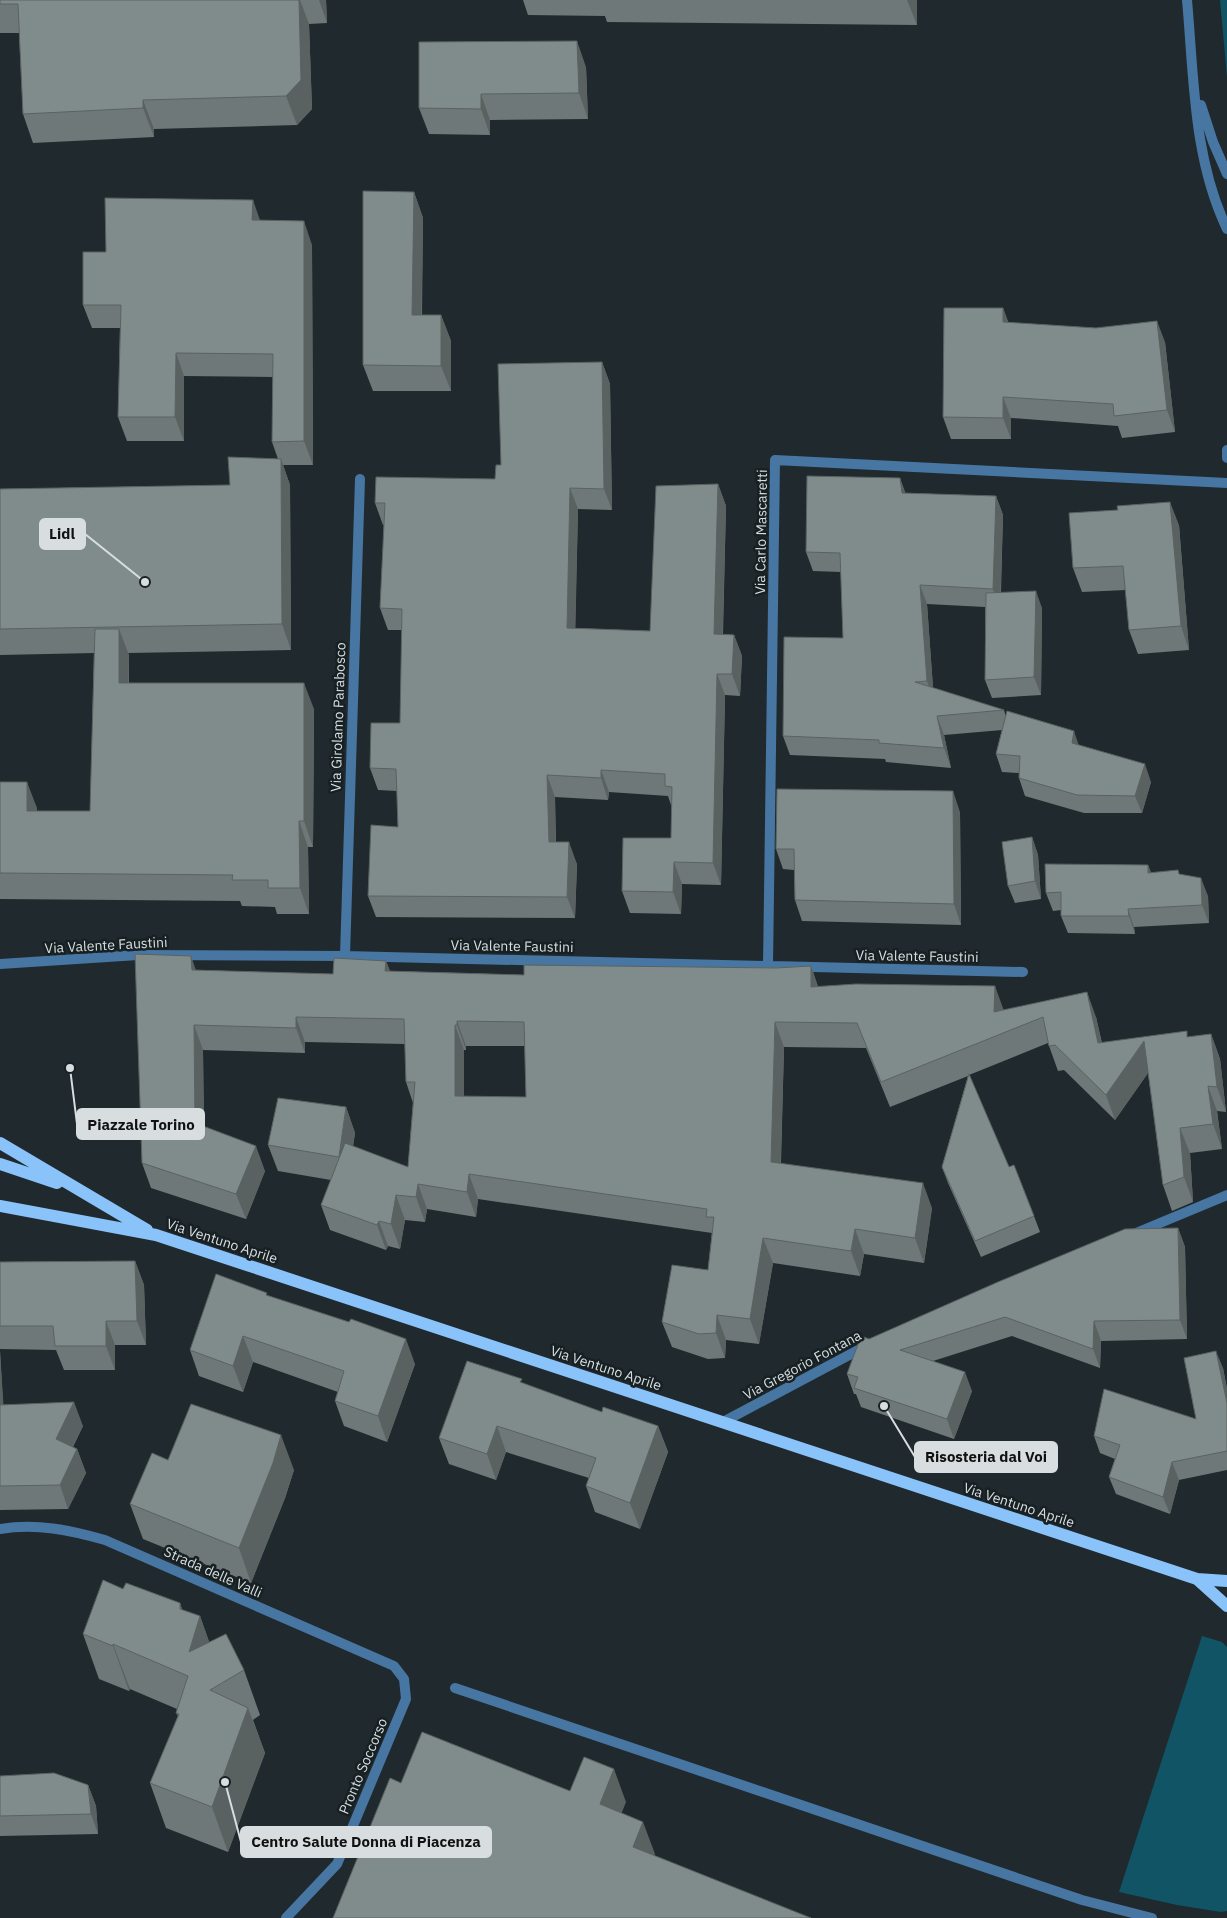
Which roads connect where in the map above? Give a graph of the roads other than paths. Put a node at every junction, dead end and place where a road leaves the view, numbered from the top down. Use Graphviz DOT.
graph roads {
  1 [pos="1187,0"];
  2 [pos="1194,80"];
  3 [pos="1227,174"];
  4 [pos="1227,229"];
  5 [pos="1227,450"];
  6 [pos="1227,458"];
  7 [pos="360,479"];
  8 [pos="1227,483"];
  9 [pos="345,956"];
  10 [pos="0,964"];
  11 [pos="768,966"];
  12 [pos="1023,972"];
  13 [pos="0,1142"];
  14 [pos="0,1164"];
  15 [pos="81,1191"];
  16 [pos="1227,1195"];
  17 [pos="0,1206"];
  18 [pos="156,1235"];
  19 [pos="1126,1237"];
  20 [pos="878,1341"];
  21 [pos="723,1422"];
  22 [pos="0,1529"];
  23 [pos="1197,1579"];
  24 [pos="1227,1580"];
  25 [pos="1227,1606"];
  26 [pos="394,1666"];
  27 [pos="455,1688"];
  28 [pos="286,1918"];
  29 [pos="1152,1918"];
  1 -- 2 [label="street"];
  2 -- 3 [label="street"];
  2 -- 4 [label="street"];
  5 -- 6 [label="street"];
  7 -- 9 [label="street, Via Girolamo Parabosco"];
  8 -- 11 [label="street, Via Carlo Mascaretti"];
  9 -- 10 [label="street, Via Valente Faustini"];
  9 -- 11 [label="street, Via Valente Faustini"];
  11 -- 12 [label="street, Via Valente Faustini"];
  13 -- 15 [label="main road"];
  14 -- 15 [label="main road"];
  15 -- 18 [label="main road"];
  16 -- 19 [label="street"];
  17 -- 18 [label="main road, Via Ventuno Aprile"];
  18 -- 21 [label="main road, Via Ventuno Aprile"];
  20 -- 21 [label="street, Via Gregorio Fontana"];
  21 -- 23 [label="main road, Via Ventuno Aprile"];
  22 -- 26 [label="street, Strada delle Valli"];
  23 -- 24 [label="main road, Via Ventuno Aprile"];
  23 -- 25 [label="main road, Via Ventuno Aprile"];
  26 -- 28 [label="street, Pronto Soccorso"];
  27 -- 29 [label="street"];
}
